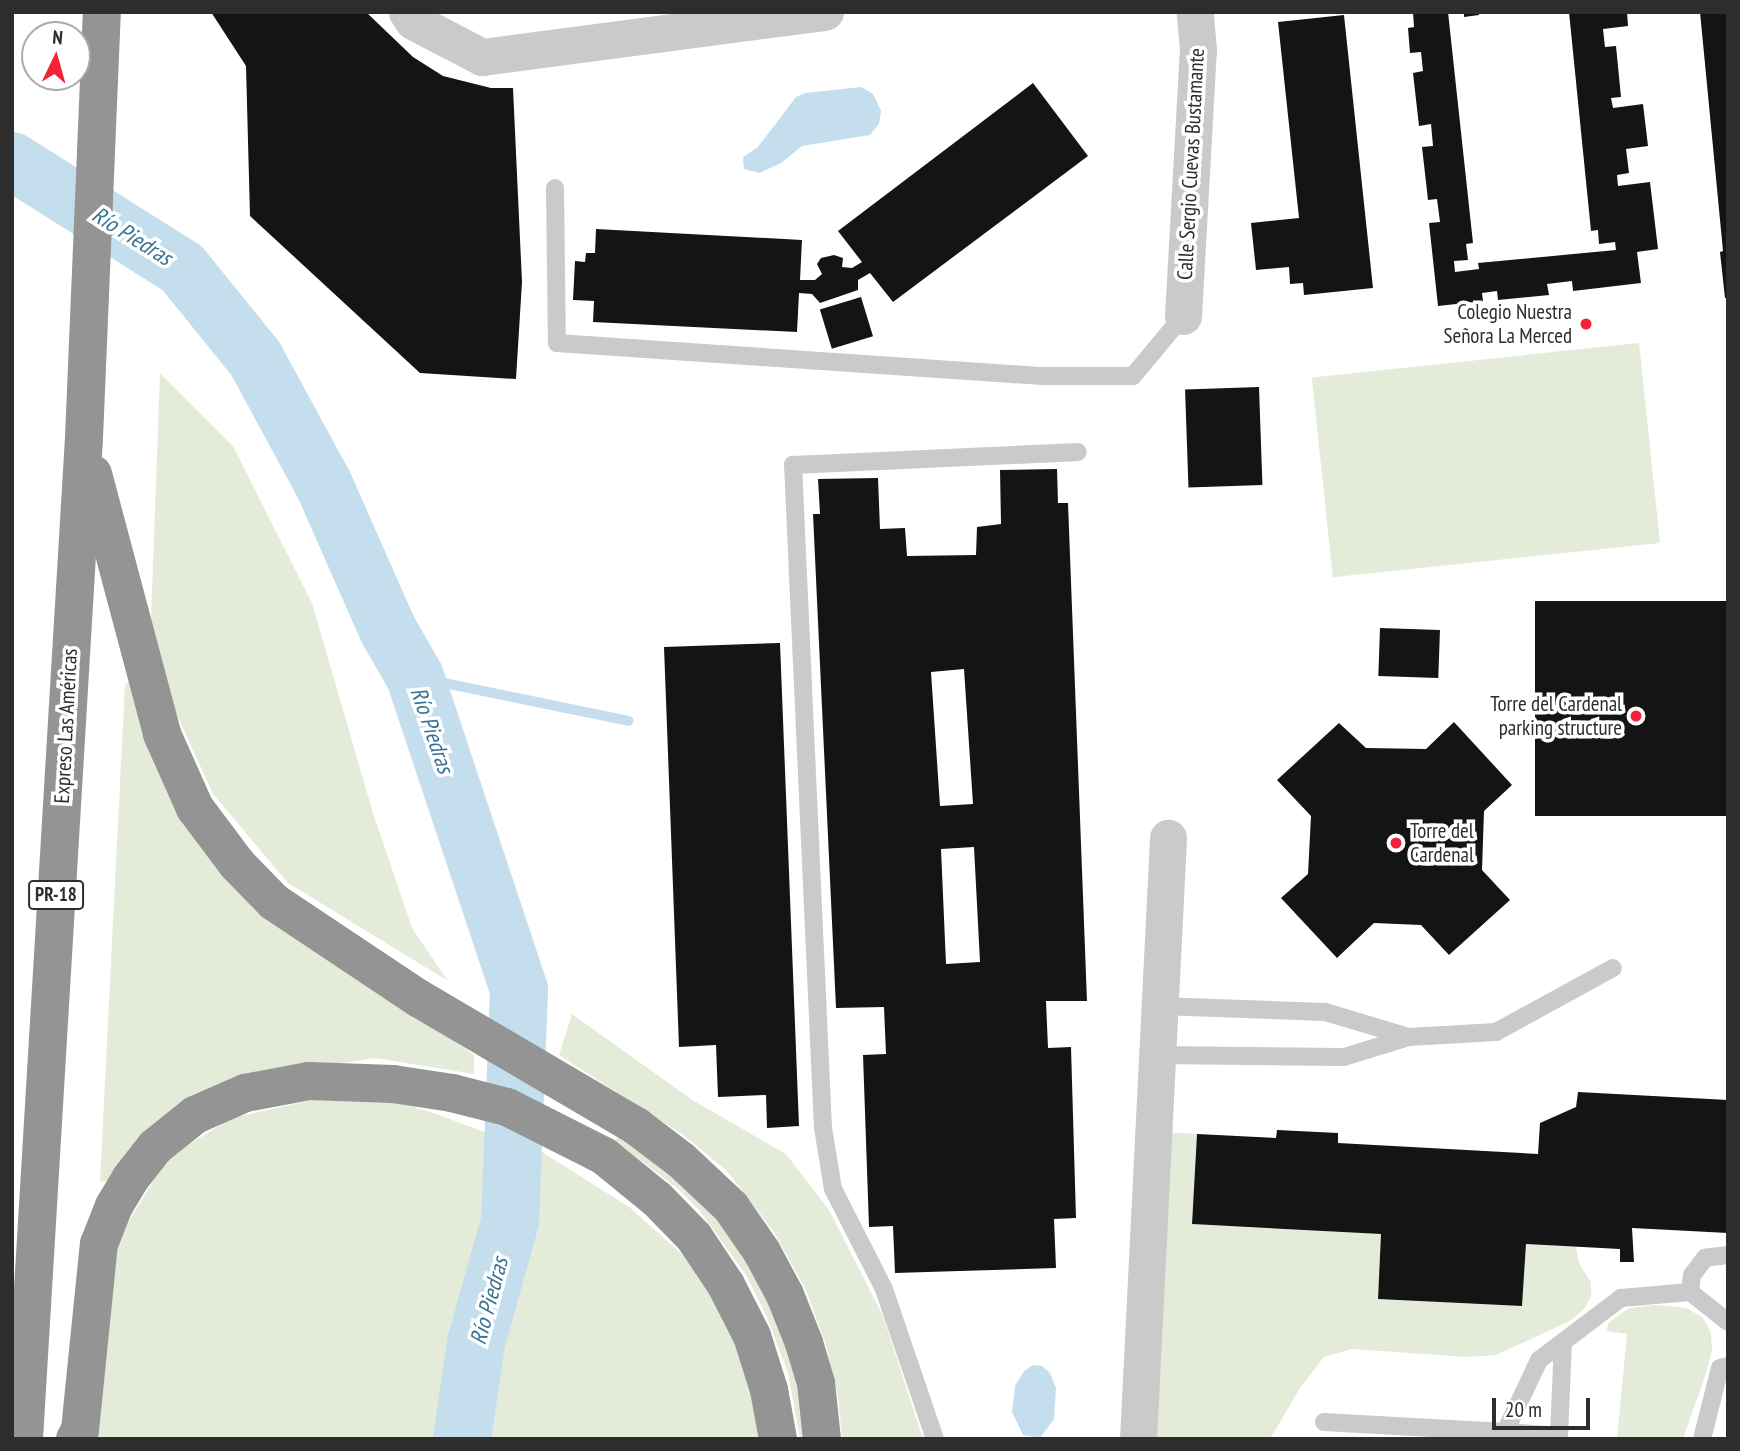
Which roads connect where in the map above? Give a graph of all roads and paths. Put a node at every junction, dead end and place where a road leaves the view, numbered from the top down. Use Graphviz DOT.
graph roads {
  1 [pos="102,12"];
  2 [pos="407,12"];
  3 [pos="825,12"];
  4 [pos="1195,12"];
  5 [pos="555,188"];
  6 [pos="1183,316"];
  7 [pos="84,438"];
  8 [pos="1078,452"];
  9 [pos="1168,838"];
  10 [pos="1613,968"];
  11 [pos="1160,1006"];
  12 [pos="1409,1037"];
  13 [pos="1157,1055"];
  14 [pos="1728,1255"];
  15 [pos="1690,1292"];
  16 [pos="1728,1322"];
  17 [pos="1563,1342"];
  18 [pos="1728,1366"];
  19 [pos="1324,1422"];
  20 [pos="1505,1432"];
  21 [pos="23,1439"];
  22 [pos="75,1439"];
  23 [pos="778,1439"];
  24 [pos="822,1439"];
  25 [pos="935,1439"];
  26 [pos="1138,1439"];
  27 [pos="1702,1439"];
  1 -- 7 [label="highway, Expreso Las Américas / PR-18"];
  2 -- 3 [label="street"];
  4 -- 6 [label="street, Calle Sergio Cuevas Bustamante"];
  5 -- 6 [label="lane"];
  7 -- 21 [label="highway, Expreso Las Américas / PR-18"];
  7 -- 24 [label="highway"];
  8 -- 25 [label="lane"];
  9 -- 11 [label="street"];
  10 -- 12 [label="lane"];
  11 -- 12 [label="lane"];
  11 -- 13 [label="street"];
  12 -- 13 [label="lane"];
  13 -- 26 [label="street"];
  14 -- 15 [label="lane"];
  15 -- 16 [label="lane"];
  15 -- 17 [label="lane"];
  17 -- 20 [label="lane"];
  17 -- 20 [label="lane"];
  18 -- 27 [label="lane"];
  19 -- 20 [label="lane"];
  22 -- 23 [label="highway"];
}
